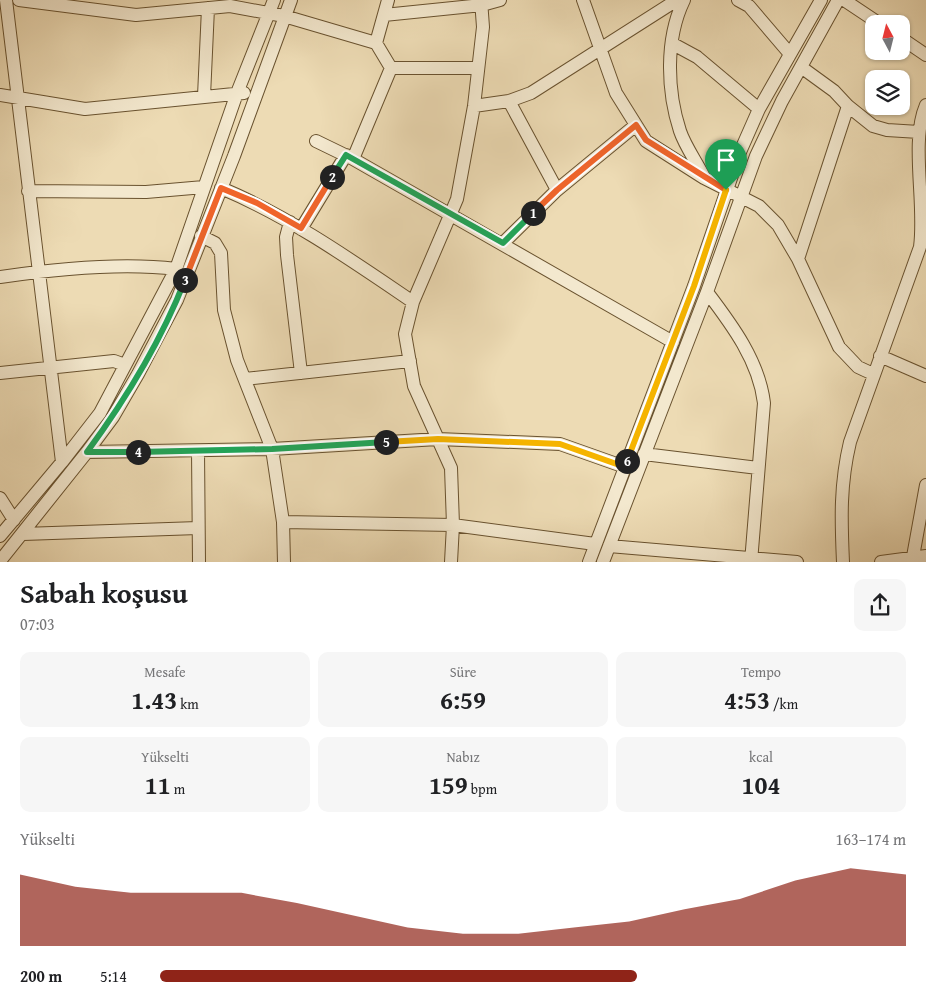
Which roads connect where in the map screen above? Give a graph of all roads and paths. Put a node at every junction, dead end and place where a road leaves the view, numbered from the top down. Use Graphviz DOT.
graph roads {
  1 [pos="6,0"];
  2 [pos="19,0"];
  3 [pos="274,0"];
  4 [pos="291,0"];
  5 [pos="388,0"];
  6 [pos="500,0"];
  7 [pos="583,0"];
  8 [pos="738,0"];
  9 [pos="822,0"];
  10 [pos="838,0"];
  11 [pos="844,0"];
  12 [pos="681,1"];
  13 [pos="482,3"];
  14 [pos="213,5"];
  15 [pos="268,12"];
  16 [pos="866,15"];
  17 [pos="284,16"];
  18 [pos="384,16"];
  19 [pos="376,43"];
  20 [pos="673,44"];
  21 [pos="910,44"];
  22 [pos="600,48"];
  23 [pos="790,54"];
  24 [pos="926,55"];
  25 [pos="801,67"];
  26 [pos="391,68"];
  27 [pos="476,68"];
  28 [pos="238,93"];
  29 [pos="256,94"];
  30 [pos="0,95"];
  31 [pos="204,96"];
  32 [pos="17,97"];
  33 [pos="509,101"];
  34 [pos="926,105"];
  35 [pos="474,106"];
  36 [pos="848,106"];
  37 [pos="759,108"];
  38 [pos="636,125"];
  39 [pos="919,132"];
  40 [pos="316,141"];
  41 [pos="350,157"];
  42 [pos="704,178"];
  43 [pos="204,187"];
  44 [pos="221,188"];
  45 [pos="557,190"];
  46 [pos="726,190"];
  47 [pos="28,191"];
  48 [pos="740,196"];
  49 [pos="450,213"];
  50 [pos="290,222"];
  51 [pos="301,228"];
  52 [pos="202,236"];
  53 [pos="503,243"];
  54 [pos="923,247"];
  55 [pos="798,259"];
  56 [pos="176,269"];
  57 [pos="38,272"];
  58 [pos="0,277"];
  59 [pos="707,292"];
  60 [pos="413,302"];
  61 [pos="673,342"];
  62 [pos="880,356"];
  63 [pos="410,361"];
  64 [pos="126,365"];
  65 [pos="50,366"];
  66 [pos="0,373"];
  67 [pos="301,373"];
  68 [pos="873,374"];
  69 [pos="926,376"];
  70 [pos="245,379"];
  71 [pos="438,439"];
  72 [pos="272,449"];
  73 [pos="198,451"];
  74 [pos="87,452"];
  75 [pos="644,454"];
  76 [pos="62,462"];
  77 [pos="625,467"];
  78 [pos="758,468"];
  79 [pos="926,485"];
  80 [pos="0,498"];
  81 [pos="14,520"];
  82 [pos="283,522"];
  83 [pos="453,525"];
  84 [pos="198,528"];
  85 [pos="23,534"];
  86 [pos="0,536"];
  87 [pos="595,544"];
  88 [pos="609,546"];
  89 [pos="926,556"];
  90 [pos="751,559"];
  91 [pos="912,560"];
  92 [pos="0,561"];
  93 [pos="199,562"];
  94 [pos="284,562"];
  95 [pos="452,562"];
  96 [pos="589,562"];
  97 [pos="603,562"];
  98 [pos="797,562"];
  99 [pos="843,562"];
  100 [pos="881,562"];
  1 -- 32 [label="street"];
  2 -- 14 [label="street"];
  3 -- 15 [label="street"];
  4 -- 17 [label="street"];
  5 -- 18 [label="street"];
  6 -- 13 [label="street"];
  7 -- 22 [label="street"];
  8 -- 23 [label="street"];
  9 -- 23 [label="street"];
  10 -- 25 [label="street"];
  11 -- 16 [label="street"];
  12 -- 20 [label="street"];
  12 -- 22 [label="street"];
  13 -- 18 [label="street"];
  13 -- 27 [label="street"];
  14 -- 15 [label="street"];
  14 -- 31 [label="street"];
  15 -- 17 [label="street"];
  15 -- 28 [label="street"];
  17 -- 19 [label="street"];
  17 -- 29 [label="street"];
  18 -- 19 [label="street"];
  19 -- 26 [label="street"];
  20 -- 37 [label="street"];
  20 -- 42 [label="street"];
  21 -- 24 [label="street"];
  22 -- 33 [label="street"];
  22 -- 38 [label="street"];
  23 -- 37 [label="street"];
  25 -- 36 [label="street"];
  25 -- 48 [label="street"];
  26 -- 27 [label="street"];
  26 -- 41 [label="street"];
  27 -- 35 [label="street"];
  28 -- 29 [label="street"];
  28 -- 31 [label="street"];
  28 -- 43 [label="street"];
  29 -- 44 [label="street"];
  30 -- 32 [label="street"];
  31 -- 32 [label="street"];
  32 -- 47 [label="street"];
  33 -- 35 [label="street"];
  33 -- 45 [label="street"];
  34 -- 39 [label="street"];
  35 -- 49 [label="street"];
  36 -- 39 [label="street"];
  36 -- 55 [label="street"];
  37 -- 46 [label="street"];
  38 -- 42 [label="street"];
  38 -- 45 [label="street"];
  39 -- 54 [label="street"];
  40 -- 41 [label="street"];
  41 -- 49 [label="street"];
  41 -- 51 [label="street"];
  42 -- 46 [label="street"];
  43 -- 47 [label="street"];
  43 -- 56 [label="street"];
  44 -- 50 [label="street"];
  44 -- 52 [label="street"];
  45 -- 53 [label="street"];
  46 -- 48 [label="street"];
  46 -- 61 [label="street"];
  47 -- 57 [label="street"];
  48 -- 55 [label="street"];
  48 -- 59 [label="street"];
  49 -- 53 [label="street"];
  49 -- 60 [label="street"];
  50 -- 51 [label="street"];
  50 -- 67 [label="street"];
  51 -- 60 [label="street"];
  52 -- 70 [label="street"];
  52 -- 74 [label="street"];
  53 -- 61 [label="street"];
  54 -- 62 [label="street"];
  55 -- 68 [label="street"];
  56 -- 57 [label="street"];
  56 -- 64 [label="street"];
  57 -- 58 [label="street"];
  57 -- 65 [label="street"];
  59 -- 75 [label="street"];
  59 -- 78 [label="street"];
  60 -- 63 [label="street"];
  61 -- 77 [label="street"];
  62 -- 68 [label="street"];
  62 -- 69 [label="street"];
  63 -- 67 [label="street"];
  63 -- 71 [label="street"];
  64 -- 65 [label="street"];
  64 -- 76 [label="street"];
  65 -- 66 [label="street"];
  65 -- 76 [label="street"];
  67 -- 70 [label="street"];
  68 -- 99 [label="street"];
  70 -- 72 [label="street"];
  71 -- 72 [label="street"];
  71 -- 77 [label="street"];
  71 -- 83 [label="street"];
  72 -- 73 [label="street"];
  72 -- 82 [label="street"];
  73 -- 74 [label="street"];
  73 -- 84 [label="street"];
  74 -- 85 [label="street"];
  75 -- 78 [label="street"];
  75 -- 88 [label="street"];
  76 -- 81 [label="street"];
  77 -- 87 [label="street"];
  78 -- 90 [label="street"];
  79 -- 91 [label="street"];
  80 -- 81 [label="street"];
  81 -- 86 [label="street"];
  82 -- 83 [label="street"];
  82 -- 94 [label="street"];
  83 -- 87 [label="street"];
  83 -- 95 [label="street"];
  84 -- 85 [label="street"];
  84 -- 93 [label="street"];
  85 -- 92 [label="street"];
  87 -- 96 [label="street"];
  88 -- 90 [label="street"];
  88 -- 97 [label="street"];
  89 -- 91 [label="street"];
  90 -- 98 [label="street"];
  91 -- 100 [label="street"];
}
